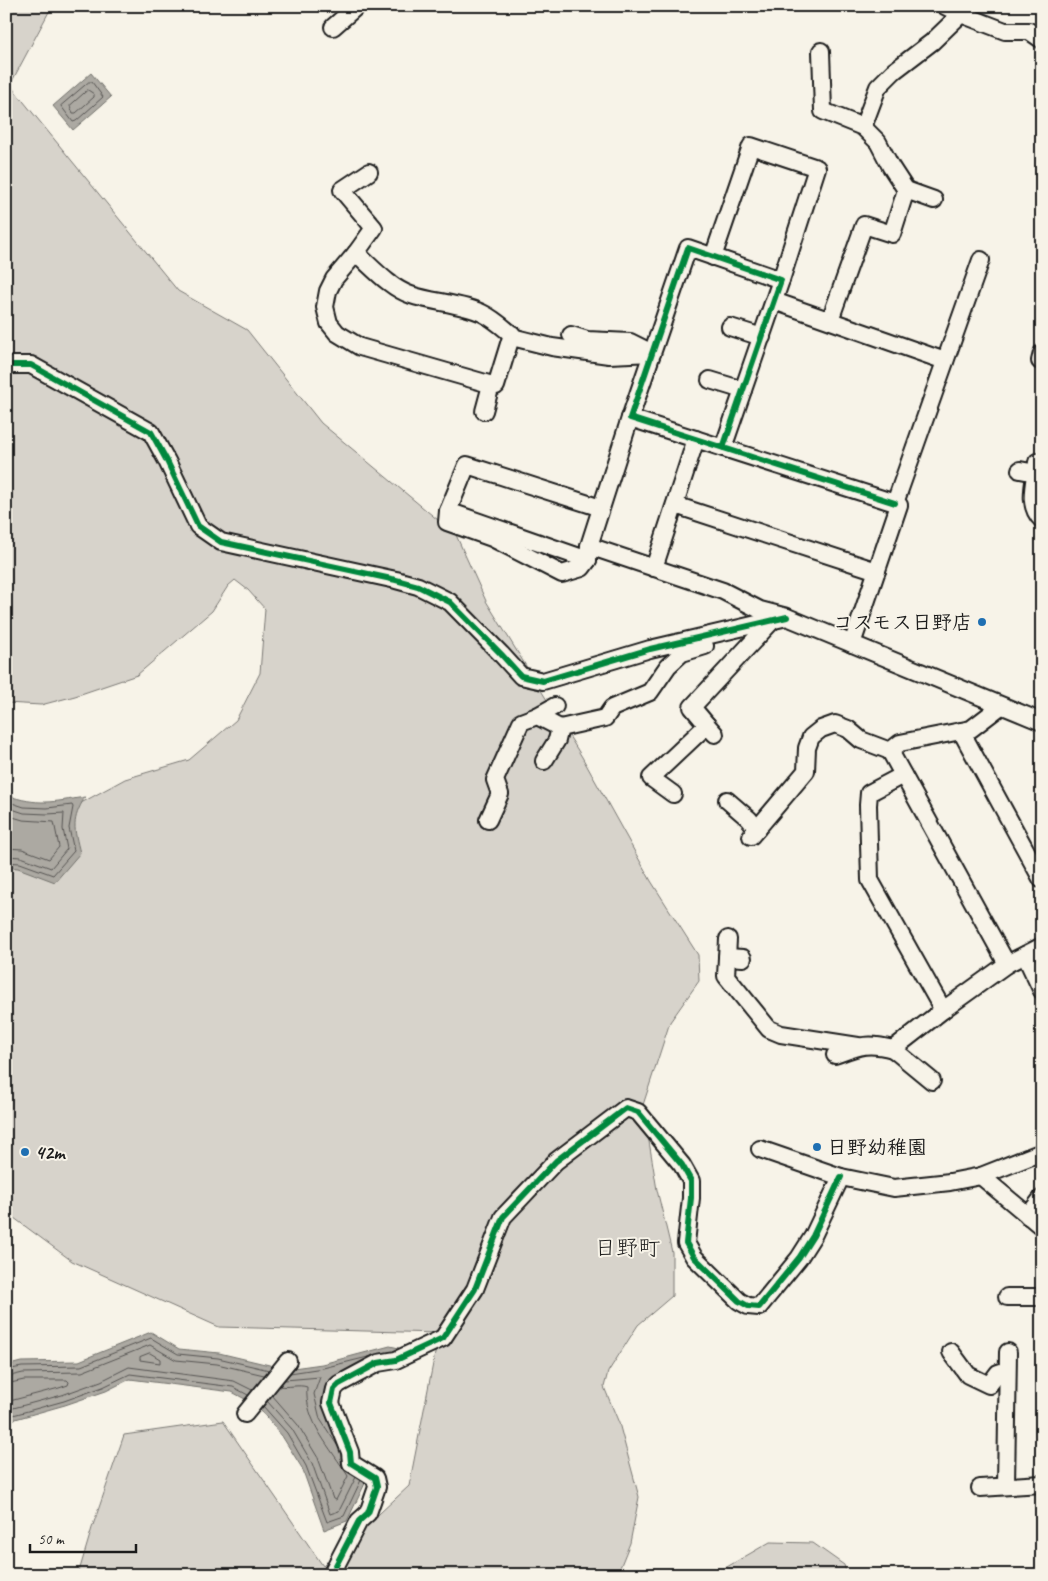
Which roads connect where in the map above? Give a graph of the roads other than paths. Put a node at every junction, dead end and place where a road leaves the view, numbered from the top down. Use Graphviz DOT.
graph roads {
  1 [pos="357,6"];
  2 [pos="945,6"];
  3 [pos="961,14"];
  4 [pos="333,27"];
  5 [pos="1042,40"];
  6 [pos="821,51"];
  7 [pos="863,127"];
  8 [pos="369,172"];
  9 [pos="906,190"];
  10 [pos="934,200"];
  11 [pos="356,253"];
  12 [pos="714,257"];
  13 [pos="981,260"];
  14 [pos="781,280"];
  15 [pos="774,301"];
  16 [pos="830,320"];
  17 [pos="730,328"];
  18 [pos="512,334"];
  19 [pos="571,335"];
  20 [pos="762,337"];
  21 [pos="652,353"];
  22 [pos="945,360"];
  23 [pos="6,365"];
  24 [pos="710,380"];
  25 [pos="491,385"];
  26 [pos="743,390"];
  27 [pos="484,411"];
  28 [pos="630,418"];
  29 [pos="696,439"];
  30 [pos="723,448"];
  31 [pos="1031,468"];
  32 [pos="895,503"];
  33 [pos="675,504"];
  34 [pos="601,508"];
  35 [pos="448,511"];
  36 [pos="1042,520"];
  37 [pos="588,553"];
  38 [pos="654,568"];
  39 [pos="877,571"];
  40 [pos="780,619"];
  41 [pos="710,635"];
  42 [pos="852,644"];
  43 [pos="555,706"];
  44 [pos="1002,706"];
  45 [pos="537,716"];
  46 [pos="1042,722"];
  47 [pos="560,728"];
  48 [pos="961,731"];
  49 [pos="890,751"];
  50 [pos="544,761"];
  51 [pos="903,775"];
  52 [pos="672,794"];
  53 [pos="727,800"];
  54 [pos="488,820"];
  55 [pos="1042,880"];
  56 [pos="728,939"];
  57 [pos="1042,946"];
  58 [pos="1025,955"];
  59 [pos="1007,964"];
  60 [pos="1042,991"];
  61 [pos="943,1010"];
  62 [pos="858,1046"];
  63 [pos="893,1050"];
  64 [pos="835,1056"];
  65 [pos="932,1081"];
  66 [pos="760,1149"];
  67 [pos="1042,1152"];
  68 [pos="980,1176"];
  69 [pos="841,1177"];
  70 [pos="1042,1198"];
  71 [pos="1028,1216"];
  72 [pos="1042,1227"];
  73 [pos="1007,1297"];
  74 [pos="1042,1297"];
  75 [pos="951,1352"];
  76 [pos="1008,1352"];
  77 [pos="288,1361"];
  78 [pos="1008,1370"];
  79 [pos="246,1414"];
  80 [pos="1042,1484"];
  81 [pos="1006,1486"];
  82 [pos="980,1488"];
  83 [pos="331,1575"];
  1 -- 4 [label="street"];
  2 -- 3 [label="street"];
  3 -- 5 [label="street"];
  3 -- 7 [label="street"];
  6 -- 7 [label="street"];
  7 -- 9 [label="street"];
  8 -- 11 [label="street"];
  9 -- 10 [label="street"];
  9 -- 16 [label="street"];
  11 -- 18 [label="street"];
  11 -- 25 [label="street"];
  12 -- 14 [label="street"];
  12 -- 14 [label="street"];
  12 -- 21 [label="street"];
  13 -- 22 [label="street"];
  14 -- 15 [label="street"];
  15 -- 16 [label="street"];
  15 -- 20 [label="street"];
  16 -- 22 [label="street"];
  17 -- 20 [label="street"];
  18 -- 21 [label="street"];
  18 -- 25 [label="street"];
  19 -- 21 [label="street"];
  20 -- 26 [label="street"];
  21 -- 28 [label="street"];
  22 -- 32 [label="street"];
  23 -- 41 [label="street"];
  24 -- 26 [label="street"];
  25 -- 27 [label="street"];
  26 -- 30 [label="street"];
  28 -- 29 [label="street"];
  28 -- 34 [label="street"];
  29 -- 30 [label="street"];
  29 -- 33 [label="street"];
  30 -- 32 [label="street"];
  31 -- 36 [label="street"];
  32 -- 39 [label="street"];
  33 -- 38 [label="street"];
  33 -- 39 [label="street"];
  34 -- 35 [label="street"];
  34 -- 37 [label="street"];
  35 -- 37 [label="street"];
  35 -- 37 [label="street"];
  37 -- 38 [label="street"];
  38 -- 40 [label="street"];
  39 -- 42 [label="street"];
  40 -- 41 [label="street"];
  40 -- 42 [label="street"];
  40 -- 52 [label="street"];
  41 -- 47 [label="street"];
  42 -- 44 [label="street"];
  43 -- 45 [label="street"];
  44 -- 46 [label="street"];
  44 -- 48 [label="street"];
  45 -- 47 [label="street"];
  45 -- 54 [label="street"];
  47 -- 50 [label="street"];
  48 -- 49 [label="street"];
  48 -- 55 [label="street"];
  49 -- 51 [label="street"];
  49 -- 53 [label="street"];
  51 -- 59 [label="street"];
  51 -- 61 [label="street"];
  56 -- 62 [label="street"];
  57 -- 58 [label="street"];
  58 -- 59 [label="street"];
  58 -- 60 [label="street"];
  59 -- 61 [label="street"];
  61 -- 63 [label="street"];
  62 -- 63 [label="street"];
  62 -- 64 [label="street"];
  63 -- 65 [label="street"];
  66 -- 69 [label="street"];
  67 -- 68 [label="street"];
  68 -- 69 [label="street"];
  68 -- 71 [label="street"];
  69 -- 83 [label="street"];
  70 -- 71 [label="street"];
  71 -- 72 [label="street"];
  73 -- 74 [label="street"];
  75 -- 78 [label="street"];
  76 -- 78 [label="street"];
  77 -- 79 [label="street"];
  78 -- 81 [label="street"];
  80 -- 81 [label="street"];
  81 -- 82 [label="street"];
}
